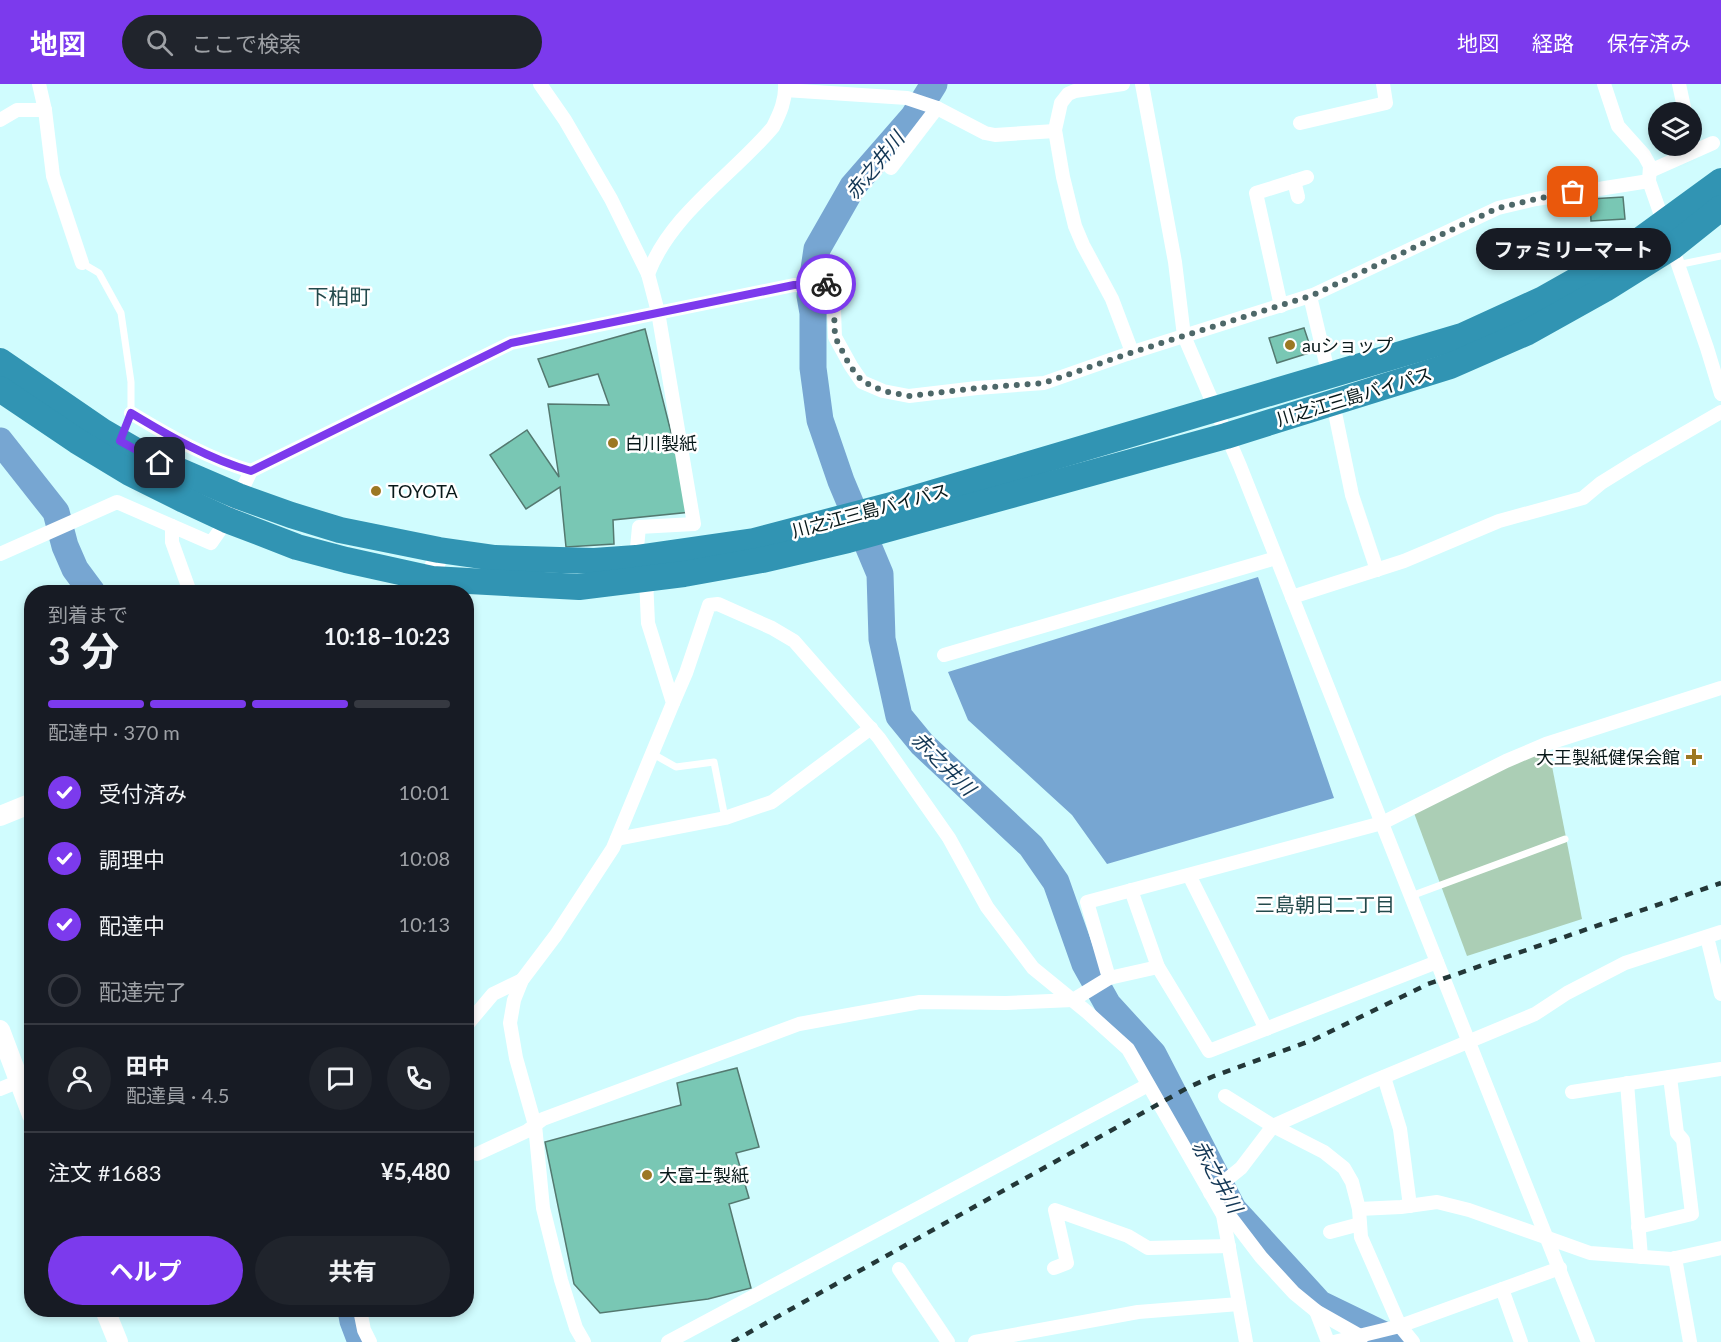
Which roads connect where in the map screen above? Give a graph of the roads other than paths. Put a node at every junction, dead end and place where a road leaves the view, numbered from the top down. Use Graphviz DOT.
graph roads {
  1 [pos="39,84"];
  2 [pos="540,84"];
  3 [pos="1123,84"];
  4 [pos="1142,84"];
  5 [pos="1383,84"];
  6 [pos="1605,84"];
  7 [pos="1679,84"];
  8 [pos="785,87"];
  9 [pos="806,88"];
  10 [pos="1682,102"];
  11 [pos="937,108"];
  12 [pos="45,110"];
  13 [pos="0,120"];
  14 [pos="1300,123"];
  15 [pos="1055,131"];
  16 [pos="1713,143"];
  17 [pos="1702,146"];
  18 [pos="1681,156"];
  19 [pos="891,168"];
  20 [pos="1650,176"];
  21 [pos="1721,181"];
  22 [pos="1298,197"];
  23 [pos="1721,208"];
  24 [pos="1664,223"];
  25 [pos="1262,224"];
  26 [pos="1248,227"];
  27 [pos="1674,256"];
  28 [pos="1721,256"];
  29 [pos="82,263"];
  30 [pos="648,274"];
  31 [pos="1310,296"];
  32 [pos="1281,306"];
  33 [pos="658,312"];
  34 [pos="1184,336"];
  35 [pos="1132,352"];
  36 [pos="2,376"];
  37 [pos="1329,376"];
  38 [pos="1721,394"];
  39 [pos="1333,403"];
  40 [pos="1215,410"];
  41 [pos="1721,412"];
  42 [pos="131,413"];
  43 [pos="1226,436"];
  44 [pos="120,441"];
  45 [pos="251,471"];
  46 [pos="238,496"];
  47 [pos="901,514"];
  48 [pos="227,520"];
  49 [pos="172,526"];
  50 [pos="439,550"];
  51 [pos="0,554"];
  52 [pos="1276,558"];
  53 [pos="641,568"];
  54 [pos="1377,570"];
  55 [pos="187,585"];
  56 [pos="427,585"];
  57 [pos="430,585"];
  58 [pos="474,586"];
  59 [pos="1292,597"];
  60 [pos="944,655"];
  61 [pos="1721,688"];
  62 [pos="673,703"];
  63 [pos="871,728"];
  64 [pos="653,754"];
  65 [pos="24,806"];
  66 [pos="0,816"];
  67 [pos="724,818"];
  68 [pos="1382,823"];
  69 [pos="618,839"];
  70 [pos="1564,839"];
  71 [pos="1189,875"];
  72 [pos="1131,890"];
  73 [pos="1411,896"];
  74 [pos="1721,932"];
  75 [pos="1707,937"];
  76 [pos="1437,962"];
  77 [pos="1158,967"];
  78 [pos="522,980"];
  79 [pos="1106,980"];
  80 [pos="1721,994"];
  81 [pos="1073,1000"];
  82 [pos="474,1017"];
  83 [pos="1266,1029"];
  84 [pos="0,1030"];
  85 [pos="1469,1042"];
  86 [pos="1721,1069"];
  87 [pos="24,1077"];
  88 [pos="1384,1077"];
  89 [pos="1670,1077"];
  90 [pos="24,1079"];
  91 [pos="1627,1083"];
  92 [pos="1149,1085"];
  93 [pos="0,1089"];
  94 [pos="1572,1092"];
  95 [pos="1225,1096"];
  96 [pos="535,1125"];
  97 [pos="1273,1126"];
  98 [pos="477,1154"];
  99 [pos="1213,1190"];
  100 [pos="1410,1206"];
  101 [pos="1359,1209"];
  102 [pos="1223,1215"];
  103 [pos="1360,1224"];
  104 [pos="1638,1227"];
  105 [pos="1330,1232"];
  106 [pos="1548,1238"];
  107 [pos="1229,1246"];
  108 [pos="1721,1248"];
  109 [pos="1641,1257"];
  110 [pos="1675,1258"];
  111 [pos="1054,1268"];
  112 [pos="1560,1268"];
  113 [pos="899,1269"];
  114 [pos="1502,1289"];
  115 [pos="1239,1304"];
  116 [pos="1316,1311"];
  117 [pos="108,1317"];
  118 [pos="361,1317"];
  119 [pos="1393,1328"];
  120 [pos="1365,1337"];
  121 [pos="118,1342"];
  122 [pos="370,1342"];
  123 [pos="584,1342"];
  124 [pos="668,1342"];
  125 [pos="948,1342"];
  126 [pos="975,1342"];
  127 [pos="1246,1342"];
  128 [pos="1328,1342"];
  129 [pos="1334,1342"];
  130 [pos="1413,1342"];
  131 [pos="1521,1342"];
  132 [pos="1588,1342"];
  133 [pos="1690,1342"];
  1 -- 12 [label="street"];
  2 -- 30 [label="street"];
  3 -- 15 [label="street"];
  4 -- 34 [label="street"];
  5 -- 14 [label="street"];
  6 -- 20 [label="street"];
  7 -- 10 [label="street"];
  8 -- 9 [label="street"];
  8 -- 30 [label="street"];
  9 -- 11 [label="street"];
  11 -- 15 [label="street"];
  11 -- 19 [label="street"];
  12 -- 13 [label="street"];
  12 -- 29 [label="street"];
  15 -- 35 [label="street"];
  16 -- 17 [label="street"];
  18 -- 20 [label="street"];
  20 -- 24 [label="street"];
  20 -- 31 [label="street"];
  21 -- 24 [label="highway, 川之江三島バイパス"];
  22 -- 25 [label="street"];
  23 -- 27 [label="highway, 川之江三島バイパス"];
  24 -- 27 [label="street"];
  24 -- 37 [label="highway, 川之江三島バイパス"];
  25 -- 26 [label="street"];
  25 -- 32 [label="street"];
  27 -- 28 [label="lane"];
  27 -- 38 [label="street"];
  27 -- 39 [label="highway, 川之江三島バイパス"];
  29 -- 42 [label="lane"];
  30 -- 33 [label="street"];
  31 -- 32 [label="street"];
  31 -- 37 [label="street"];
  32 -- 34 [label="street"];
  33 -- 35 [label="street"];
  33 -- 45 [label="street"];
  33 -- 53 [label="street"];
  34 -- 35 [label="street"];
  34 -- 40 [label="street"];
  36 -- 44 [label="highway, 川之江三島バイパス"];
  36 -- 48 [label="highway, 川之江三島バイパス"];
  37 -- 40 [label="highway, 川之江三島バイパス"];
  39 -- 43 [label="highway, 川之江三島バイパス"];
  39 -- 54 [label="street"];
  40 -- 43 [label="street"];
  40 -- 47 [label="highway, 川之江三島バイパス"];
  41 -- 54 [label="street"];
  42 -- 44 [label="lane"];
  42 -- 45 [label="street"];
  43 -- 47 [label="highway, 川之江三島バイパス"];
  43 -- 52 [label="street"];
  44 -- 46 [label="highway, 川之江三島バイパス"];
  45 -- 46 [label="street"];
  46 -- 48 [label="street"];
  46 -- 50 [label="highway, 川之江三島バイパス"];
  47 -- 53 [label="highway, 川之江三島バイパス"];
  48 -- 49 [label="street"];
  48 -- 56 [label="highway, 川之江三島バイパス"];
  49 -- 51 [label="street"];
  49 -- 55 [label="street"];
  50 -- 53 [label="highway, 川之江三島バイパス"];
  50 -- 57 [label="street"];
  52 -- 59 [label="street"];
  52 -- 60 [label="street"];
  53 -- 58 [label="highway, 川之江三島バイパス"];
  53 -- 62 [label="street"];
  54 -- 59 [label="street"];
  59 -- 68 [label="street"];
  61 -- 68 [label="street"];
  62 -- 63 [label="street"];
  62 -- 64 [label="street"];
  63 -- 67 [label="street"];
  63 -- 81 [label="street"];
  64 -- 67 [label="lane"];
  64 -- 69 [label="street"];
  65 -- 66 [label="street"];
  67 -- 69 [label="street"];
  68 -- 71 [label="street"];
  68 -- 73 [label="street"];
  69 -- 78 [label="street"];
  70 -- 73 [label="lane"];
  71 -- 72 [label="street"];
  71 -- 83 [label="street"];
  72 -- 77 [label="street"];
  72 -- 79 [label="street"];
  73 -- 76 [label="street"];
  74 -- 75 [label="street"];
  75 -- 80 [label="street"];
  75 -- 85 [label="street"];
  76 -- 83 [label="street"];
  76 -- 85 [label="street"];
  77 -- 79 [label="street"];
  77 -- 83 [label="street"];
  78 -- 82 [label="street"];
  78 -- 96 [label="street"];
  79 -- 81 [label="street"];
  81 -- 92 [label="street"];
  81 -- 96 [label="street"];
  84 -- 87 [label="street"];
  85 -- 88 [label="street"];
  85 -- 106 [label="street"];
  86 -- 89 [label="street"];
  88 -- 97 [label="street"];
  88 -- 100 [label="street"];
  89 -- 91 [label="street"];
  89 -- 104 [label="street"];
  90 -- 93 [label="street"];
  91 -- 94 [label="street"];
  91 -- 104 [label="street"];
  92 -- 99 [label="street"];
  92 -- 124 [label="street"];
  95 -- 97 [label="street"];
  96 -- 98 [label="street"];
  96 -- 123 [label="street"];
  97 -- 99 [label="street"];
  97 -- 101 [label="street"];
  99 -- 102 [label="street"];
  100 -- 101 [label="street"];
  100 -- 106 [label="street"];
  101 -- 103 [label="street"];
  102 -- 107 [label="street"];
  102 -- 116 [label="street"];
  103 -- 105 [label="street"];
  103 -- 119 [label="street"];
  104 -- 109 [label="street"];
  106 -- 109 [label="street"];
  106 -- 112 [label="street"];
  107 -- 111 [label="street"];
  107 -- 115 [label="street"];
  108 -- 110 [label="street"];
  109 -- 110 [label="street"];
  110 -- 133 [label="street"];
  112 -- 114 [label="street"];
  112 -- 132 [label="street"];
  113 -- 125 [label="street"];
  114 -- 119 [label="street"];
  114 -- 131 [label="street"];
  115 -- 126 [label="street"];
  115 -- 127 [label="street"];
  116 -- 120 [label="street"];
  116 -- 128 [label="street"];
  117 -- 121 [label="street"];
  118 -- 122 [label="street"];
  119 -- 120 [label="street"];
  119 -- 130 [label="street"];
  120 -- 129 [label="street"];
}
